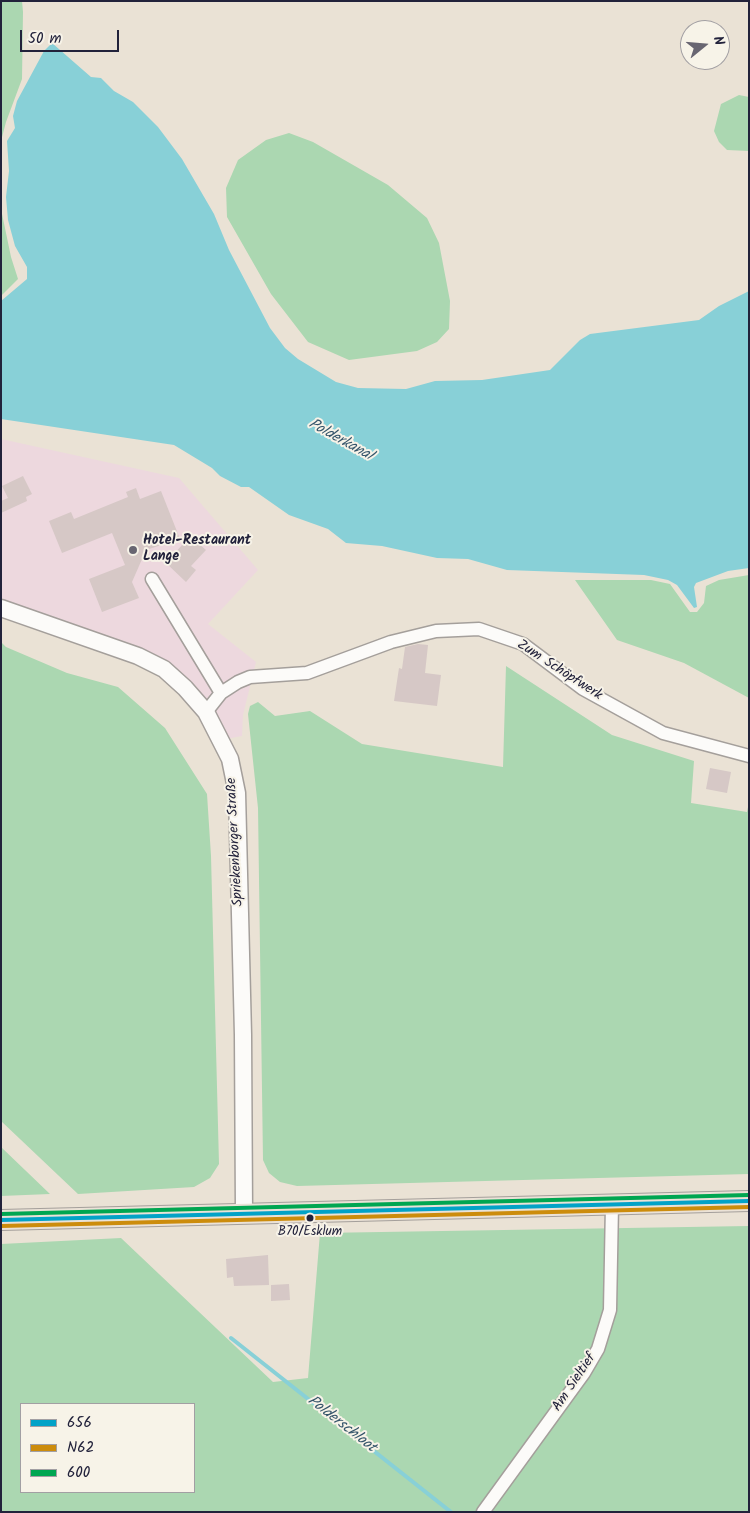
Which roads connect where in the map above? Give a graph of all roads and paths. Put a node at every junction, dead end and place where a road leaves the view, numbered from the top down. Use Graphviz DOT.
graph roads {
  1 [pos="152,579"];
  2 [pos="1,608"];
  3 [pos="221,693"];
  4 [pos="206,712"];
  5 [pos="749,756"];
  6 [pos="749,1201"];
  7 [pos="612,1205"];
  8 [pos="244,1213"];
  9 [pos="1,1220"];
  10 [pos="483,1512"];
  1 -- 3 [label="street"];
  2 -- 4 [label="street, Spriekenborger Straße"];
  3 -- 4 [label="street, Zum Schöpfwerk"];
  3 -- 5 [label="street, Zum Schöpfwerk"];
  4 -- 8 [label="street, Spriekenborger Straße"];
  6 -- 7 [label="main road"];
  7 -- 8 [label="main road"];
  7 -- 10 [label="street, Am Sieltief"];
  8 -- 9 [label="main road"];
}
